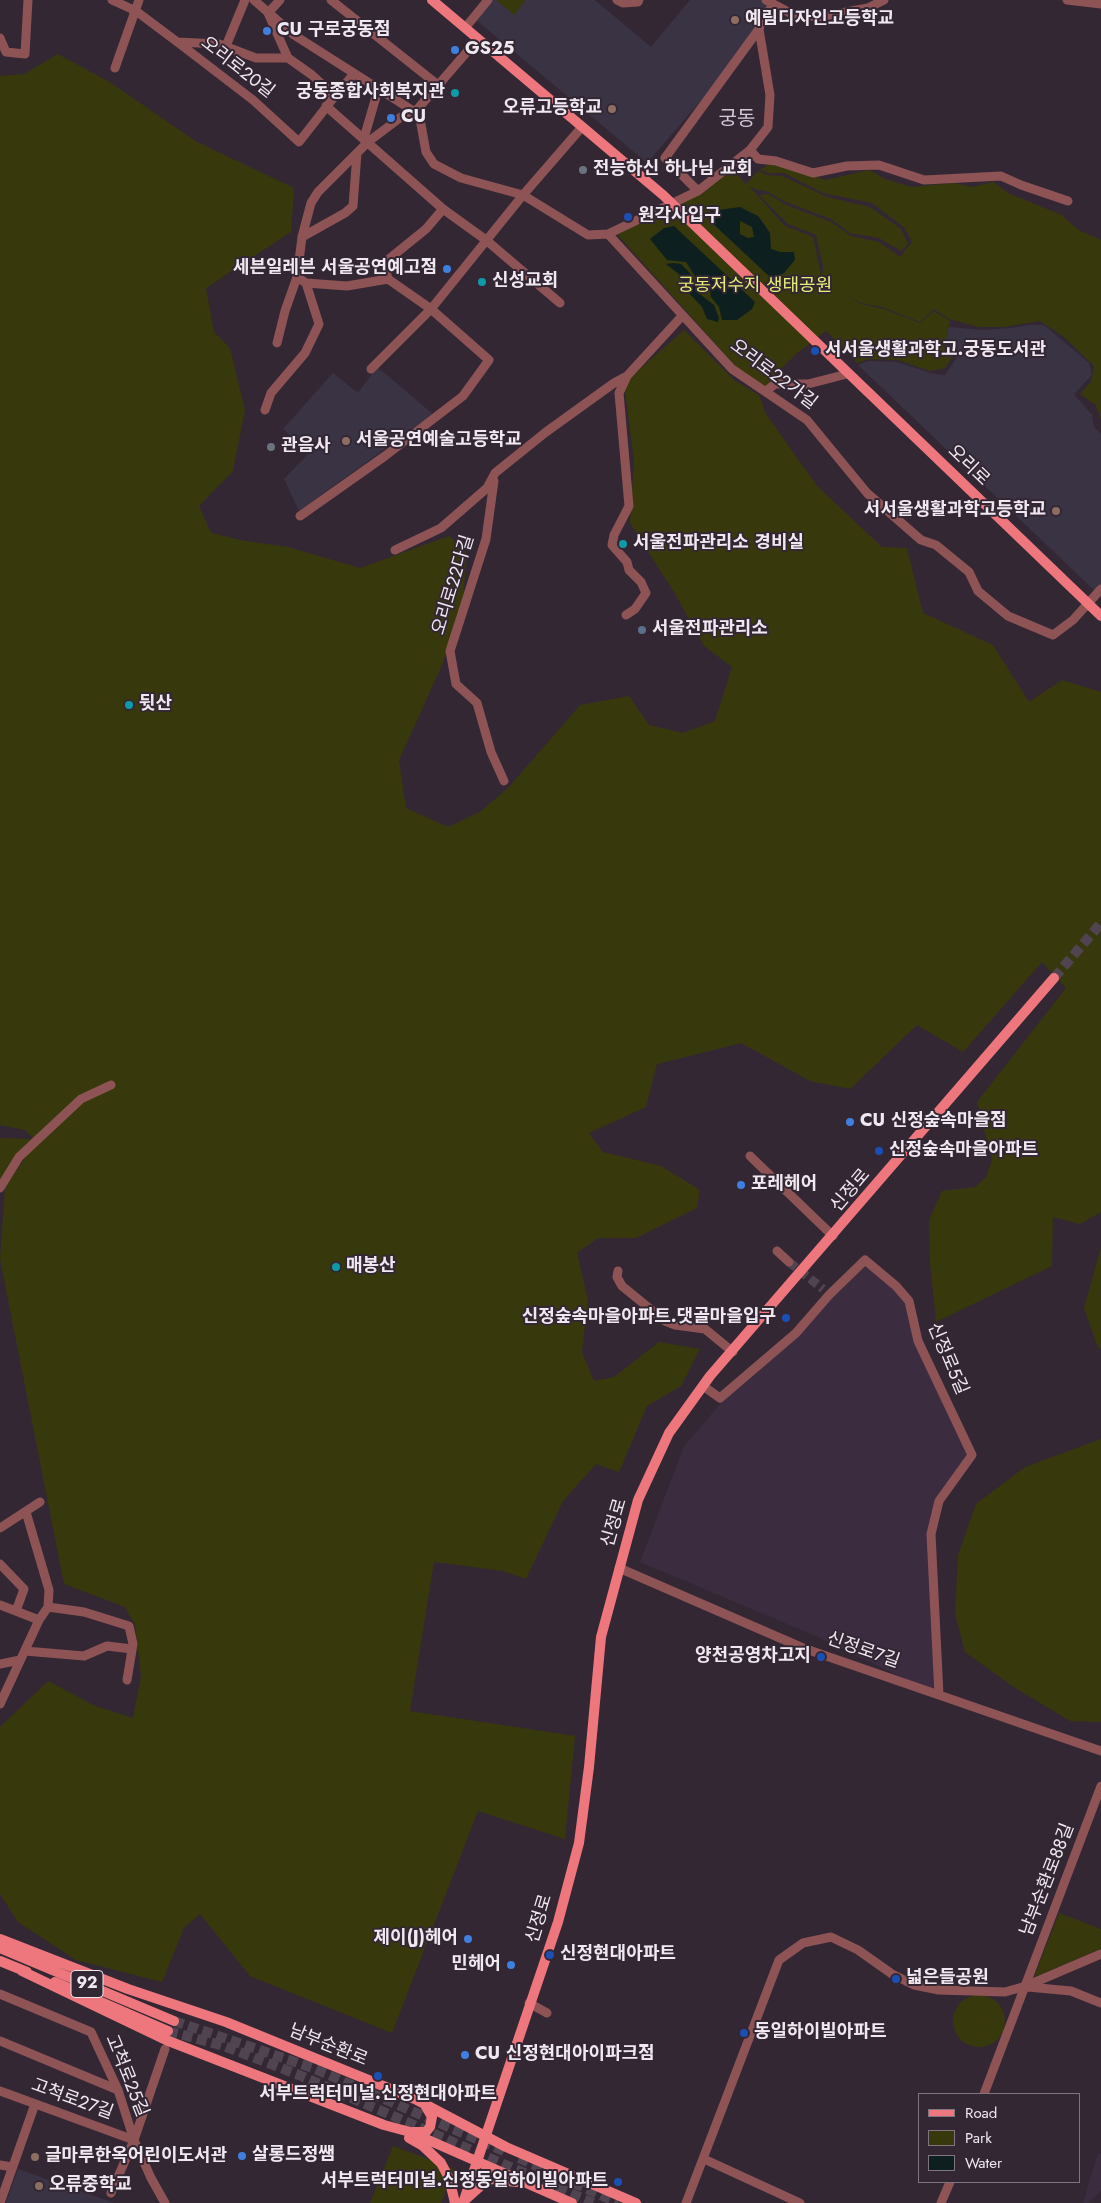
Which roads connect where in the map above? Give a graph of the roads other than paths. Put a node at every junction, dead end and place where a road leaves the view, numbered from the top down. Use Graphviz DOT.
graph roads {
  1 [pos="28,0"];
  2 [pos="112,0"];
  3 [pos="139,0"];
  4 [pos="245,0"];
  5 [pos="254,0"];
  6 [pos="280,0"];
  7 [pos="331,0"];
  8 [pos="432,0"];
  9 [pos="488,0"];
  10 [pos="616,0"];
  11 [pos="639,0"];
  12 [pos="884,0"];
  13 [pos="1067,0"];
  14 [pos="769,3"];
  15 [pos="1101,4"];
  16 [pos="136,12"];
  17 [pos="268,14"];
  18 [pos="465,28"];
  19 [pos="759,30"];
  20 [pos="0,38"];
  21 [pos="478,39"];
  22 [pos="177,42"];
  23 [pos="226,46"];
  24 [pos="288,58"];
  25 [pos="115,68"];
  26 [pos="353,74"];
  27 [pos="438,86"];
  28 [pos="378,90"];
  29 [pos="335,96"];
  30 [pos="326,106"];
  31 [pos="415,112"];
  32 [pos="582,127"];
  33 [pos="366,140"];
  34 [pos="750,150"];
  35 [pos="357,153"];
  36 [pos="698,191"];
  37 [pos="523,195"];
  38 [pos="1068,201"];
  39 [pos="671,202"];
  40 [pos="443,210"];
  41 [pos="608,234"];
  42 [pos="302,237"];
  43 [pos="486,240"];
  44 [pos="297,277"];
  45 [pos="388,279"];
  46 [pos="306,283"];
  47 [pos="560,303"];
  48 [pos="430,309"];
  49 [pos="682,316"];
  50 [pos="277,343"];
  51 [pos="371,370"];
  52 [pos="847,374"];
  53 [pos="627,376"];
  54 [pos="766,391"];
  55 [pos="265,410"];
  56 [pos="495,474"];
  57 [pos="300,516"];
  58 [pos="395,550"];
  59 [pos="1101,589"];
  60 [pos="1087,603"];
  61 [pos="626,615"];
  62 [pos="1101,616"];
  63 [pos="504,781"];
  64 [pos="1054,978"];
  65 [pos="111,1085"];
  66 [pos="750,1156"];
  67 [pos="0,1188"];
  68 [pos="833,1236"];
  69 [pos="776,1251"];
  70 [pos="789,1262"];
  71 [pos="618,1271"];
  72 [pos="733,1352"];
  73 [pos="703,1386"];
  74 [pos="40,1502"];
  75 [pos="26,1512"];
  76 [pos="0,1528"];
  77 [pos="0,1564"];
  78 [pos="619,1568"];
  79 [pos="0,1605"];
  80 [pos="48,1607"];
  81 [pos="16,1611"];
  82 [pos="38,1620"];
  83 [pos="132,1649"];
  84 [pos="25,1650"];
  85 [pos="20,1660"];
  86 [pos="0,1664"];
  87 [pos="127,1680"];
  88 [pos="939,1695"];
  89 [pos="0,1704"];
  90 [pos="1101,1751"];
  91 [pos="1101,1786"];
  92 [pos="0,1939"];
  93 [pos="0,1948"];
  94 [pos="1101,1954"];
  95 [pos="0,1962"];
  96 [pos="22,1971"];
  97 [pos="1026,1986"];
  98 [pos="0,1994"];
  99 [pos="529,2003"];
  100 [pos="1101,2003"];
  101 [pos="547,2013"];
  102 [pos="174,2021"];
  103 [pos="168,2031"];
  104 [pos="0,2041"];
  105 [pos="165,2048"];
  106 [pos="118,2090"];
  107 [pos="0,2091"];
  108 [pos="984,2093"];
  109 [pos="35,2104"];
  110 [pos="425,2104"];
  111 [pos="384,2125"];
  112 [pos="410,2132"];
  113 [pos="484,2135"];
  114 [pos="134,2140"];
  115 [pos="704,2159"];
  116 [pos="476,2161"];
  117 [pos="0,2165"];
  118 [pos="12,2168"];
  119 [pos="527,2183"];
  120 [pos="950,2183"];
  121 [pos="111,2193"];
  122 [pos="460,2202"];
  123 [pos="943,2202"];
  124 [pos="0,2203"];
  125 [pos="166,2203"];
  126 [pos="572,2203"];
  127 [pos="636,2203"];
  128 [pos="686,2203"];
  129 [pos="800,2203"];
  1 -- 20 [label="street"];
  2 -- 16 [label="street, 오리로20길"];
  3 -- 16 [label="street"];
  4 -- 23 [label="street, 오리로20길"];
  5 -- 17 [label="street"];
  6 -- 17 [label="street"];
  7 -- 27 [label="street"];
  8 -- 18 [label="main road, 오리로"];
  9 -- 18 [label="street"];
  10 -- 11 [label="street"];
  12 -- 14 [label="street"];
  13 -- 15 [label="street"];
  14 -- 19 [label="street"];
  16 -- 22 [label="street, 오리로20길"];
  16 -- 25 [label="street"];
  17 -- 24 [label="street"];
  17 -- 26 [label="street"];
  18 -- 21 [label="main road, 오리로"];
  19 -- 34 [label="street"];
  19 -- 36 [label="street"];
  21 -- 27 [label="street"];
  21 -- 32 [label="main road, 오리로"];
  22 -- 23 [label="street, 오리로20길"];
  22 -- 30 [label="street, 오리로20길"];
  23 -- 24 [label="street, 오리로20길"];
  24 -- 29 [label="street"];
  26 -- 28 [label="street"];
  26 -- 29 [label="street, 오리로20길"];
  27 -- 31 [label="street"];
  28 -- 31 [label="street"];
  28 -- 33 [label="street"];
  29 -- 30 [label="street, 오리로20길"];
  30 -- 33 [label="street"];
  31 -- 33 [label="street"];
  31 -- 37 [label="street"];
  32 -- 37 [label="street"];
  32 -- 39 [label="main road, 오리로"];
  33 -- 35 [label="street"];
  33 -- 40 [label="street"];
  34 -- 36 [label="street"];
  34 -- 38 [label="street"];
  35 -- 42 [label="street"];
  35 -- 42 [label="street"];
  36 -- 39 [label="street"];
  37 -- 41 [label="street"];
  37 -- 43 [label="street"];
  39 -- 41 [label="street"];
  39 -- 52 [label="main road, 오리로"];
  40 -- 43 [label="street"];
  40 -- 45 [label="street"];
  41 -- 49 [label="street, 오리로22가길"];
  42 -- 44 [label="street"];
  43 -- 47 [label="street"];
  43 -- 48 [label="street"];
  44 -- 46 [label="street"];
  44 -- 50 [label="street"];
  45 -- 46 [label="street"];
  45 -- 48 [label="street"];
  46 -- 55 [label="street"];
  48 -- 51 [label="street"];
  48 -- 57 [label="street"];
  49 -- 53 [label="street, 오리로22다길"];
  49 -- 54 [label="street, 오리로22가길"];
  52 -- 54 [label="street"];
  52 -- 60 [label="main road, 오리로"];
  53 -- 56 [label="street, 오리로22다길"];
  53 -- 61 [label="street, 오리로22다길"];
  54 -- 60 [label="street, 오리로22가길"];
  56 -- 58 [label="street, 오리로22다길"];
  56 -- 63 [label="street, 오리로22다길"];
  59 -- 60 [label="street"];
  60 -- 62 [label="main road, 오리로"];
  64 -- 68 [label="main road, 신정로"];
  65 -- 67 [label="street"];
  66 -- 68 [label="street"];
  68 -- 72 [label="main road, 신정로"];
  69 -- 70 [label="street"];
  71 -- 72 [label="street"];
  72 -- 73 [label="main road, 신정로"];
  73 -- 78 [label="main road, 신정로"];
  73 -- 88 [label="street, 신정로5길"];
  74 -- 75 [label="street"];
  75 -- 76 [label="street"];
  75 -- 80 [label="street"];
  77 -- 81 [label="street"];
  78 -- 88 [label="street, 신정로7길"];
  78 -- 99 [label="main road, 신정로"];
  79 -- 81 [label="street"];
  80 -- 82 [label="street"];
  80 -- 83 [label="street"];
  81 -- 82 [label="street"];
  82 -- 84 [label="street"];
  83 -- 84 [label="street"];
  83 -- 87 [label="street"];
  84 -- 85 [label="street"];
  85 -- 86 [label="street"];
  85 -- 89 [label="street"];
  88 -- 90 [label="street, 신정로7길"];
  91 -- 97 [label="street, 남부순환로88길"];
  92 -- 110 [label="main road, 남부순환로"];
  93 -- 102 [label="main road, 92"];
  94 -- 97 [label="street"];
  95 -- 96 [label="main road, 92"];
  96 -- 103 [label="main road, 92"];
  96 -- 111 [label="main road"];
  97 -- 100 [label="street"];
  97 -- 108 [label="street, 남부순환로88길"];
  97 -- 115 [label="street"];
  98 -- 106 [label="street, 고척로25길"];
  99 -- 101 [label="street"];
  99 -- 113 [label="main road, 신정로"];
  104 -- 106 [label="street, 고척로27길"];
  105 -- 114 [label="street"];
  106 -- 114 [label="street, 고척로25길"];
  107 -- 109 [label="street, 고척로27길"];
  109 -- 114 [label="street, 고척로27길"];
  109 -- 118 [label="street"];
  110 -- 112 [label="main road"];
  110 -- 113 [label="main road, 남부순환로"];
  111 -- 112 [label="main road"];
  111 -- 122 [label="main road"];
  112 -- 116 [label="main road"];
  113 -- 116 [label="main road, 신정로"];
  113 -- 127 [label="main road, 남부순환로"];
  114 -- 121 [label="street"];
  114 -- 125 [label="street, 고척로25길"];
  115 -- 128 [label="street"];
  115 -- 129 [label="street"];
  116 -- 119 [label="main road"];
  116 -- 122 [label="main road, 신정로"];
  117 -- 118 [label="street"];
  118 -- 124 [label="street"];
  119 -- 122 [label="main road"];
  119 -- 126 [label="main road"];
  120 -- 123 [label="street"];
}
